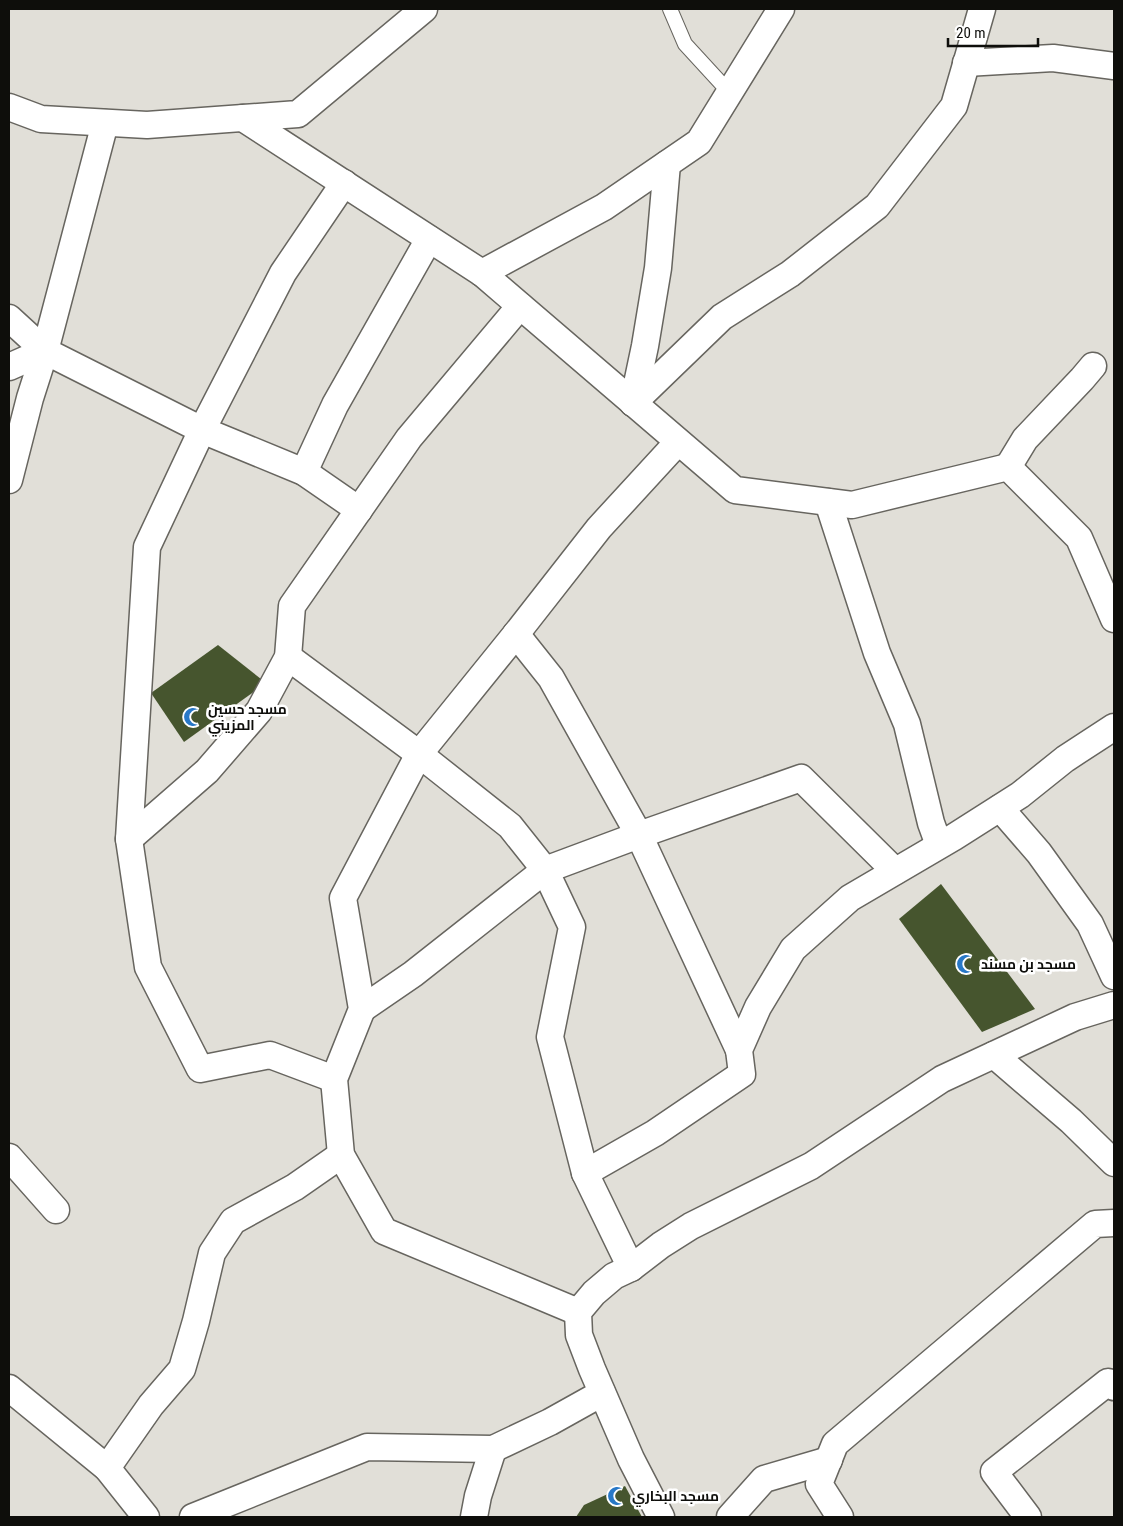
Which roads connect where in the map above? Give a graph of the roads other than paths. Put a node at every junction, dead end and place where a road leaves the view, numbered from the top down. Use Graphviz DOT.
graph roads {
  1 [pos="424,9"];
  2 [pos="670,9"];
  3 [pos="781,9"];
  4 [pos="982,9"];
  5 [pos="966,63"];
  6 [pos="1114,66"];
  7 [pos="730,93"];
  8 [pos="9,108"];
  9 [pos="243,118"];
  10 [pos="105,122"];
  11 [pos="667,164"];
  12 [pos="344,184"];
  13 [pos="430,239"];
  14 [pos="482,273"];
  15 [pos="520,306"];
  16 [pos="9,318"];
  17 [pos="45,351"];
  18 [pos="1093,366"];
  19 [pos="9,367"];
  20 [pos="632,403"];
  21 [pos="202,430"];
  22 [pos="678,442"];
  23 [pos="1008,467"];
  24 [pos="304,472"];
  25 [pos="9,480"];
  26 [pos="828,502"];
  27 [pos="359,510"];
  28 [pos="1114,619"];
  29 [pos="516,634"];
  30 [pos="288,657"];
  31 [pos="1114,726"];
  32 [pos="419,754"];
  33 [pos="1000,808"];
  34 [pos="639,835"];
  35 [pos="129,839"];
  36 [pos="939,845"];
  37 [pos="546,870"];
  38 [pos="895,871"];
  39 [pos="1114,976"];
  40 [pos="1114,1005"];
  41 [pos="362,1009"];
  42 [pos="739,1050"];
  43 [pos="994,1054"];
  44 [pos="334,1079"];
  45 [pos="341,1155"];
  46 [pos="9,1157"];
  47 [pos="1114,1163"];
  48 [pos="585,1173"];
  49 [pos="56,1210"];
  50 [pos="1114,1223"];
  51 [pos="631,1268"];
  52 [pos="578,1312"];
  53 [pos="9,1388"];
  54 [pos="1114,1388"];
  55 [pos="602,1393"];
  56 [pos="494,1449"];
  57 [pos="829,1460"];
  58 [pos="107,1468"];
  59 [pos="146,1517"];
  60 [pos="193,1517"];
  61 [pos="474,1517"];
  62 [pos="661,1517"];
  63 [pos="730,1517"];
  64 [pos="840,1517"];
  65 [pos="1028,1517"];
  1 -- 9 [label="street"];
  2 -- 7 [label="lane"];
  3 -- 7 [label="street"];
  4 -- 5 [label="street"];
  5 -- 6 [label="street"];
  5 -- 20 [label="street"];
  7 -- 11 [label="street"];
  8 -- 10 [label="street"];
  9 -- 10 [label="street"];
  9 -- 12 [label="street"];
  10 -- 17 [label="street"];
  11 -- 14 [label="street"];
  11 -- 20 [label="street"];
  12 -- 13 [label="street"];
  12 -- 21 [label="street"];
  13 -- 14 [label="street"];
  13 -- 24 [label="street"];
  14 -- 15 [label="street"];
  15 -- 20 [label="street"];
  15 -- 27 [label="street"];
  16 -- 17 [label="street"];
  17 -- 19 [label="street"];
  17 -- 21 [label="street"];
  17 -- 25 [label="street"];
  18 -- 23 [label="street"];
  20 -- 22 [label="street"];
  21 -- 24 [label="street"];
  21 -- 35 [label="street"];
  22 -- 26 [label="street"];
  22 -- 29 [label="street"];
  23 -- 26 [label="street"];
  23 -- 28 [label="street"];
  24 -- 27 [label="street"];
  26 -- 36 [label="street"];
  27 -- 30 [label="street"];
  29 -- 32 [label="street"];
  29 -- 34 [label="street"];
  30 -- 32 [label="street"];
  30 -- 35 [label="street"];
  31 -- 33 [label="street"];
  32 -- 37 [label="street"];
  32 -- 41 [label="street"];
  33 -- 36 [label="street"];
  33 -- 39 [label="street"];
  34 -- 37 [label="street"];
  34 -- 38 [label="street"];
  34 -- 42 [label="street"];
  35 -- 44 [label="street"];
  36 -- 38 [label="street"];
  37 -- 41 [label="street"];
  37 -- 48 [label="street"];
  38 -- 42 [label="street"];
  40 -- 43 [label="street"];
  41 -- 44 [label="street"];
  42 -- 48 [label="street"];
  43 -- 47 [label="street"];
  43 -- 51 [label="street"];
  44 -- 45 [label="street"];
  45 -- 52 [label="street"];
  45 -- 58 [label="street"];
  46 -- 49 [label="street"];
  48 -- 51 [label="street"];
  50 -- 57 [label="street"];
  51 -- 52 [label="street"];
  52 -- 55 [label="street"];
  53 -- 58 [label="street"];
  54 -- 65 [label="street"];
  55 -- 56 [label="street"];
  55 -- 62 [label="street"];
  56 -- 60 [label="street"];
  56 -- 61 [label="street"];
  57 -- 63 [label="street"];
  57 -- 64 [label="street"];
  58 -- 59 [label="street"];
}
